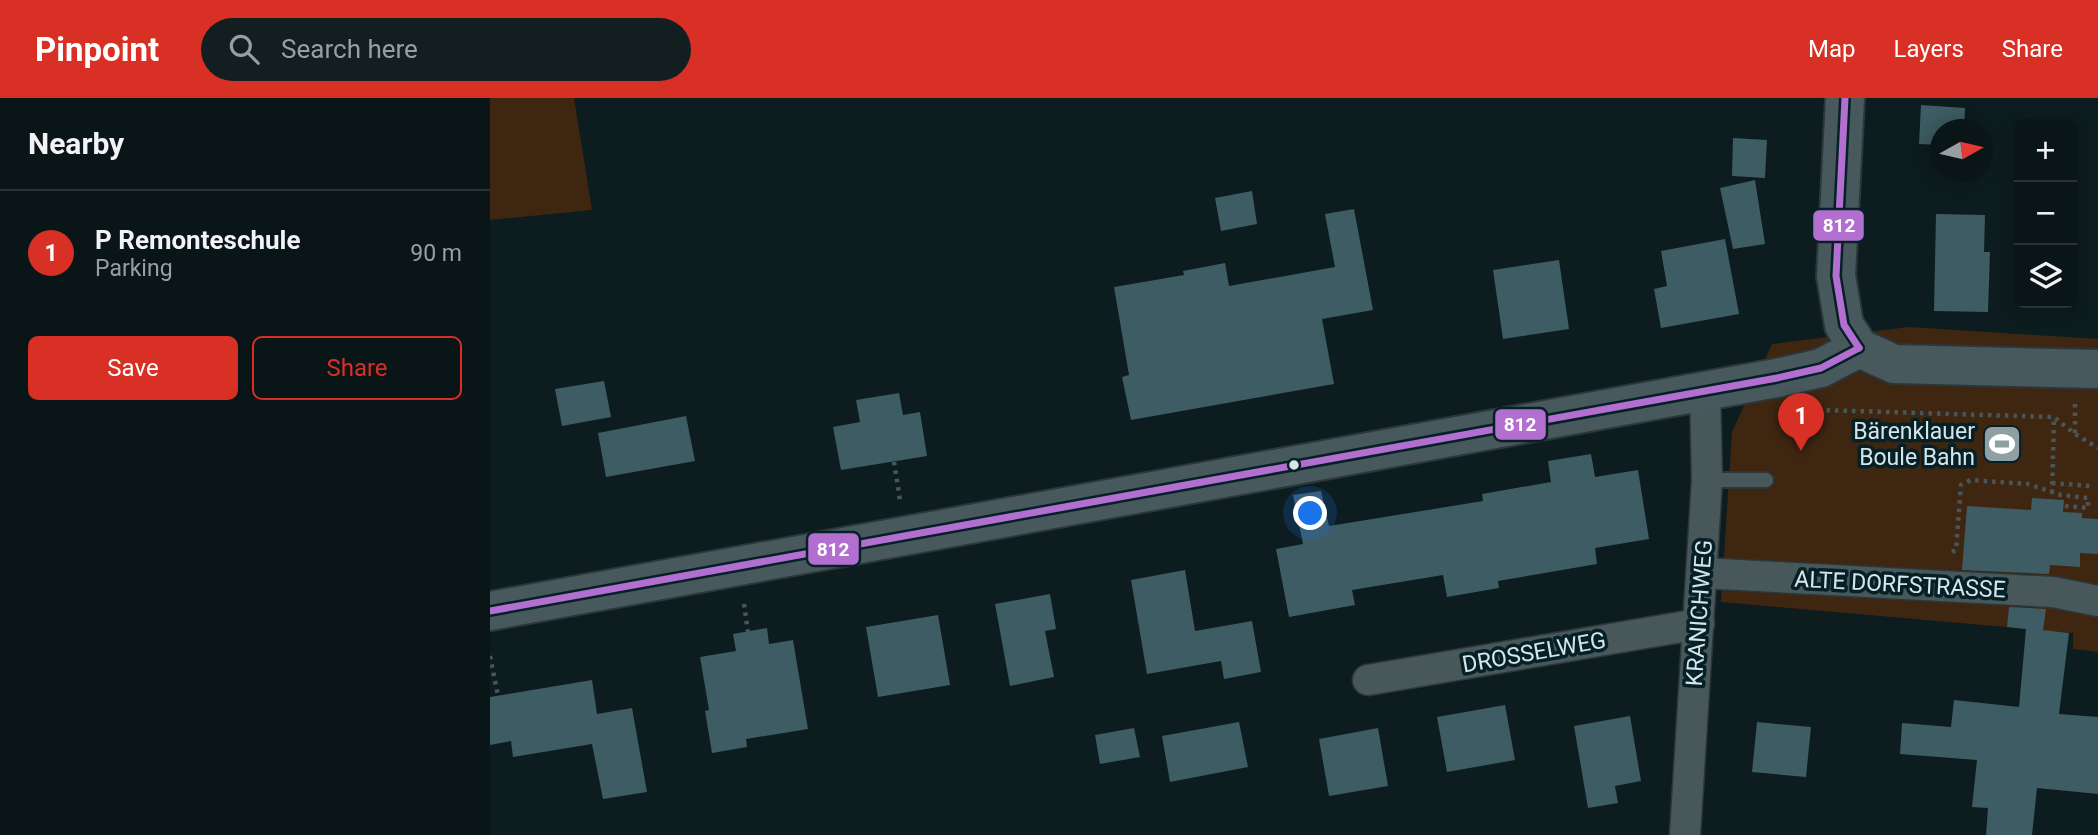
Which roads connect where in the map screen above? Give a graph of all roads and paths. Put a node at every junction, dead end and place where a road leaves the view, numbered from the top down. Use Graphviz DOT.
graph roads {
  1 [pos="1845,98"];
  2 [pos="1860,348"];
  3 [pos="2098,369"];
  4 [pos="1705,390"];
  5 [pos="1818,410"];
  6 [pos="2054,417"];
  7 [pos="2098,448"];
  8 [pos="1707,480"];
  9 [pos="1766,480"];
  10 [pos="2052,483"];
  11 [pos="2090,486"];
  12 [pos="2052,493"];
  13 [pos="2071,497"];
  14 [pos="2064,506"];
  15 [pos="2071,508"];
  16 [pos="1702,573"];
  17 [pos="1896,584"];
  18 [pos="2098,601"];
  19 [pos="490,611"];
  20 [pos="1699,624"];
  21 [pos="490,656"];
  22 [pos="1368,680"];
  23 [pos="498,696"];
  24 [pos="1685,835"];
  1 -- 2 [label="street"];
  2 -- 3 [label="street"];
  2 -- 4 [label="street"];
  4 -- 8 [label="street, KRANICHWEG"];
  4 -- 19 [label="street"];
  5 -- 6 [label="path"];
  6 -- 7 [label="path"];
  6 -- 10 [label="path"];
  8 -- 9 [label="lane"];
  8 -- 16 [label="street, KRANICHWEG"];
  10 -- 11 [label="path"];
  10 -- 12 [label="path"];
  12 -- 13 [label="path"];
  12 -- 17 [label="path"];
  13 -- 15 [label="path"];
  13 -- 15 [label="path"];
  14 -- 15 [label="path"];
  16 -- 17 [label="street, ALTE DORFSTRASSE"];
  16 -- 20 [label="street, KRANICHWEG"];
  17 -- 18 [label="street, ALTE DORFSTRASSE"];
  20 -- 22 [label="street, DROSSELWEG"];
  20 -- 24 [label="street, KRANICHWEG"];
  21 -- 23 [label="path"];
}
